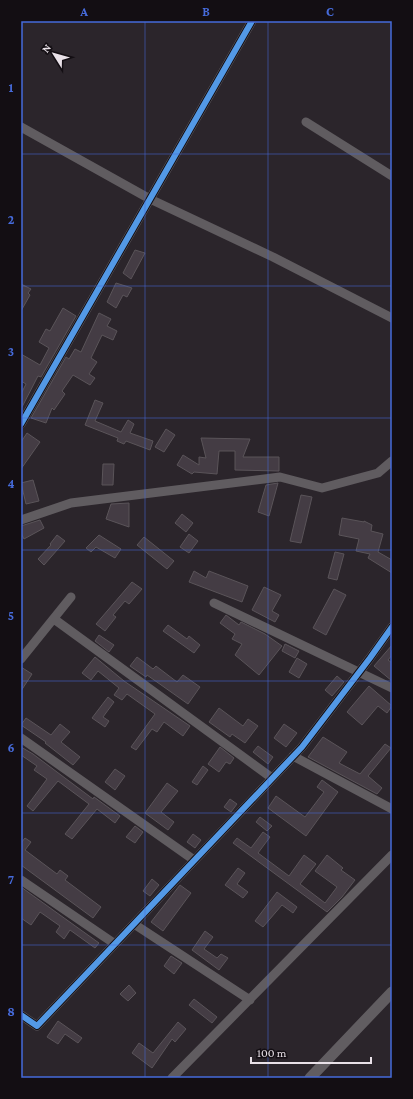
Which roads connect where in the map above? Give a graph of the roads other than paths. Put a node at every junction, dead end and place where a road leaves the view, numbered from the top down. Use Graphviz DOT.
graph roads {
  1 [pos="252,21"];
  2 [pos="306,122"];
  3 [pos="21,127"];
  4 [pos="392,176"];
  5 [pos="150,199"];
  6 [pos="392,318"];
  7 [pos="21,424"];
  8 [pos="392,461"];
  9 [pos="21,520"];
  10 [pos="71,597"];
  11 [pos="214,602"];
  12 [pos="54,619"];
  13 [pos="392,627"];
  14 [pos="21,659"];
  15 [pos="360,672"];
  16 [pos="392,688"];
  17 [pos="21,738"];
  18 [pos="293,756"];
  19 [pos="272,778"];
  20 [pos="392,809"];
  21 [pos="392,855"];
  22 [pos="194,860"];
  23 [pos="21,880"];
  24 [pos="134,924"];
  25 [pos="115,944"];
  26 [pos="392,992"];
  27 [pos="250,1000"];
  28 [pos="21,1015"];
  29 [pos="172,1078"];
  30 [pos="310,1078"];
  1 -- 5 [label="street"];
  2 -- 4 [label="street"];
  3 -- 5 [label="street"];
  5 -- 6 [label="street"];
  5 -- 7 [label="street"];
  8 -- 9 [label="street"];
  10 -- 12 [label="street"];
  11 -- 15 [label="street"];
  12 -- 14 [label="street"];
  12 -- 19 [label="street"];
  13 -- 15 [label="street"];
  15 -- 16 [label="street"];
  15 -- 18 [label="street"];
  17 -- 22 [label="street"];
  18 -- 19 [label="street"];
  18 -- 20 [label="street"];
  19 -- 22 [label="street"];
  21 -- 27 [label="street"];
  22 -- 24 [label="street"];
  23 -- 25 [label="street"];
  24 -- 25 [label="street"];
  24 -- 27 [label="street"];
  25 -- 28 [label="street"];
  26 -- 30 [label="main road"];
  27 -- 29 [label="street"];
}
